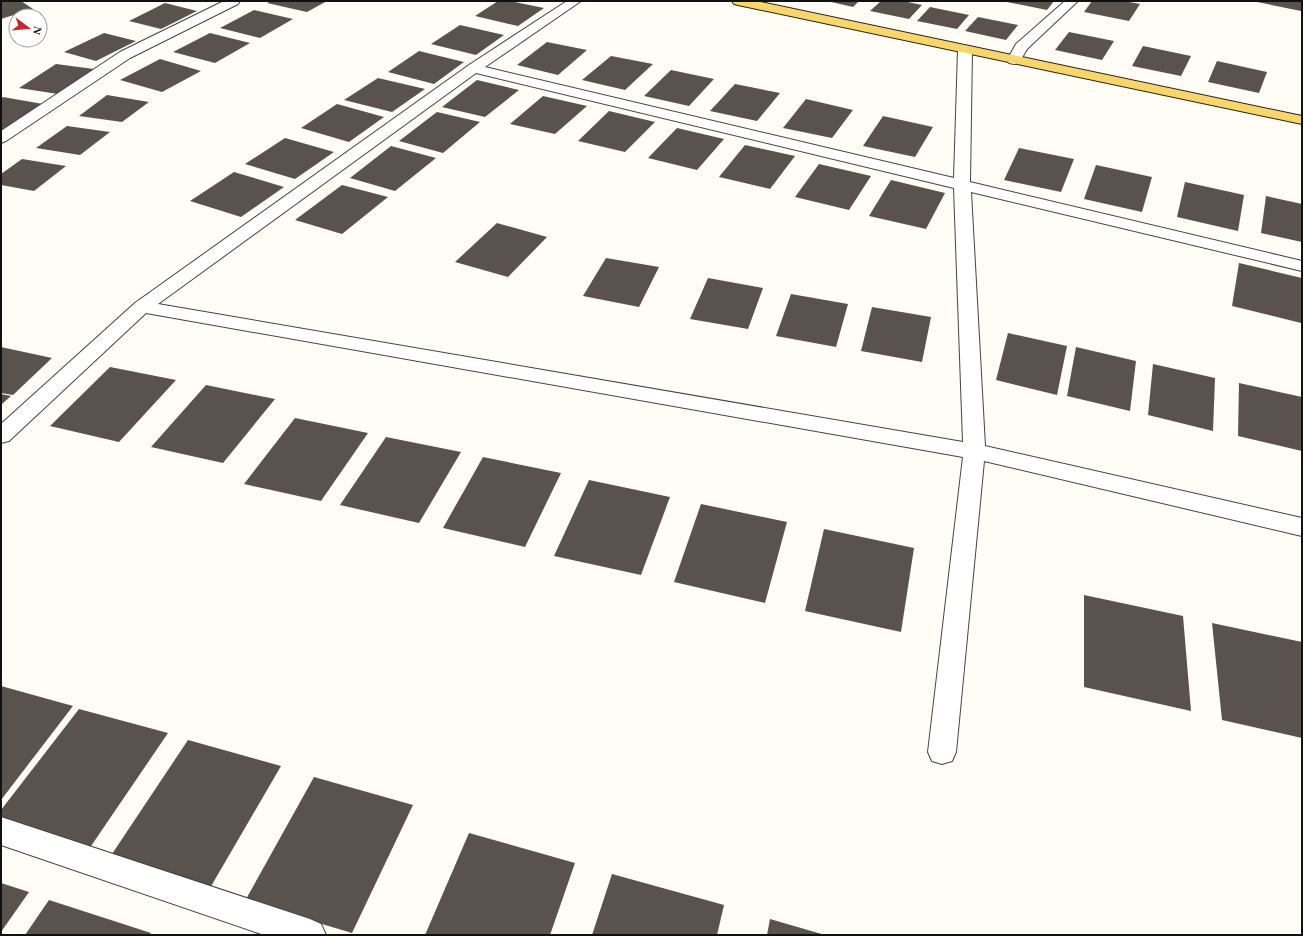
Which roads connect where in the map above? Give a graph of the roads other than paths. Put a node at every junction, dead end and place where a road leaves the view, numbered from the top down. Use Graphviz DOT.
graph roads {
  1 [pos="234,1"];
  2 [pos="575,1"];
  3 [pos="738,1"];
  4 [pos="1072,1"];
  5 [pos="965,50"];
  6 [pos="1014,60"];
  7 [pos="474,68"];
  8 [pos="1302,120"];
  9 [pos="1,138"];
  10 [pos="962,184"];
  11 [pos="1302,266"];
  12 [pos="142,307"];
  13 [pos="1,436"];
  14 [pos="974,451"];
  15 [pos="1302,526"];
  16 [pos="942,752"];
  17 [pos="1,831"];
  18 [pos="310,935"];
  1 -- 9 [label="street"];
  2 -- 7 [label="street"];
  3 -- 5 [label="main road"];
  4 -- 6 [label="street"];
  5 -- 6 [label="main road"];
  5 -- 10 [label="street"];
  6 -- 8 [label="main road"];
  7 -- 10 [label="street"];
  7 -- 12 [label="street"];
  10 -- 11 [label="street"];
  10 -- 14 [label="street"];
  12 -- 13 [label="street"];
  12 -- 14 [label="street"];
  14 -- 15 [label="street"];
  14 -- 16 [label="street"];
  17 -- 18 [label="street"];
}
